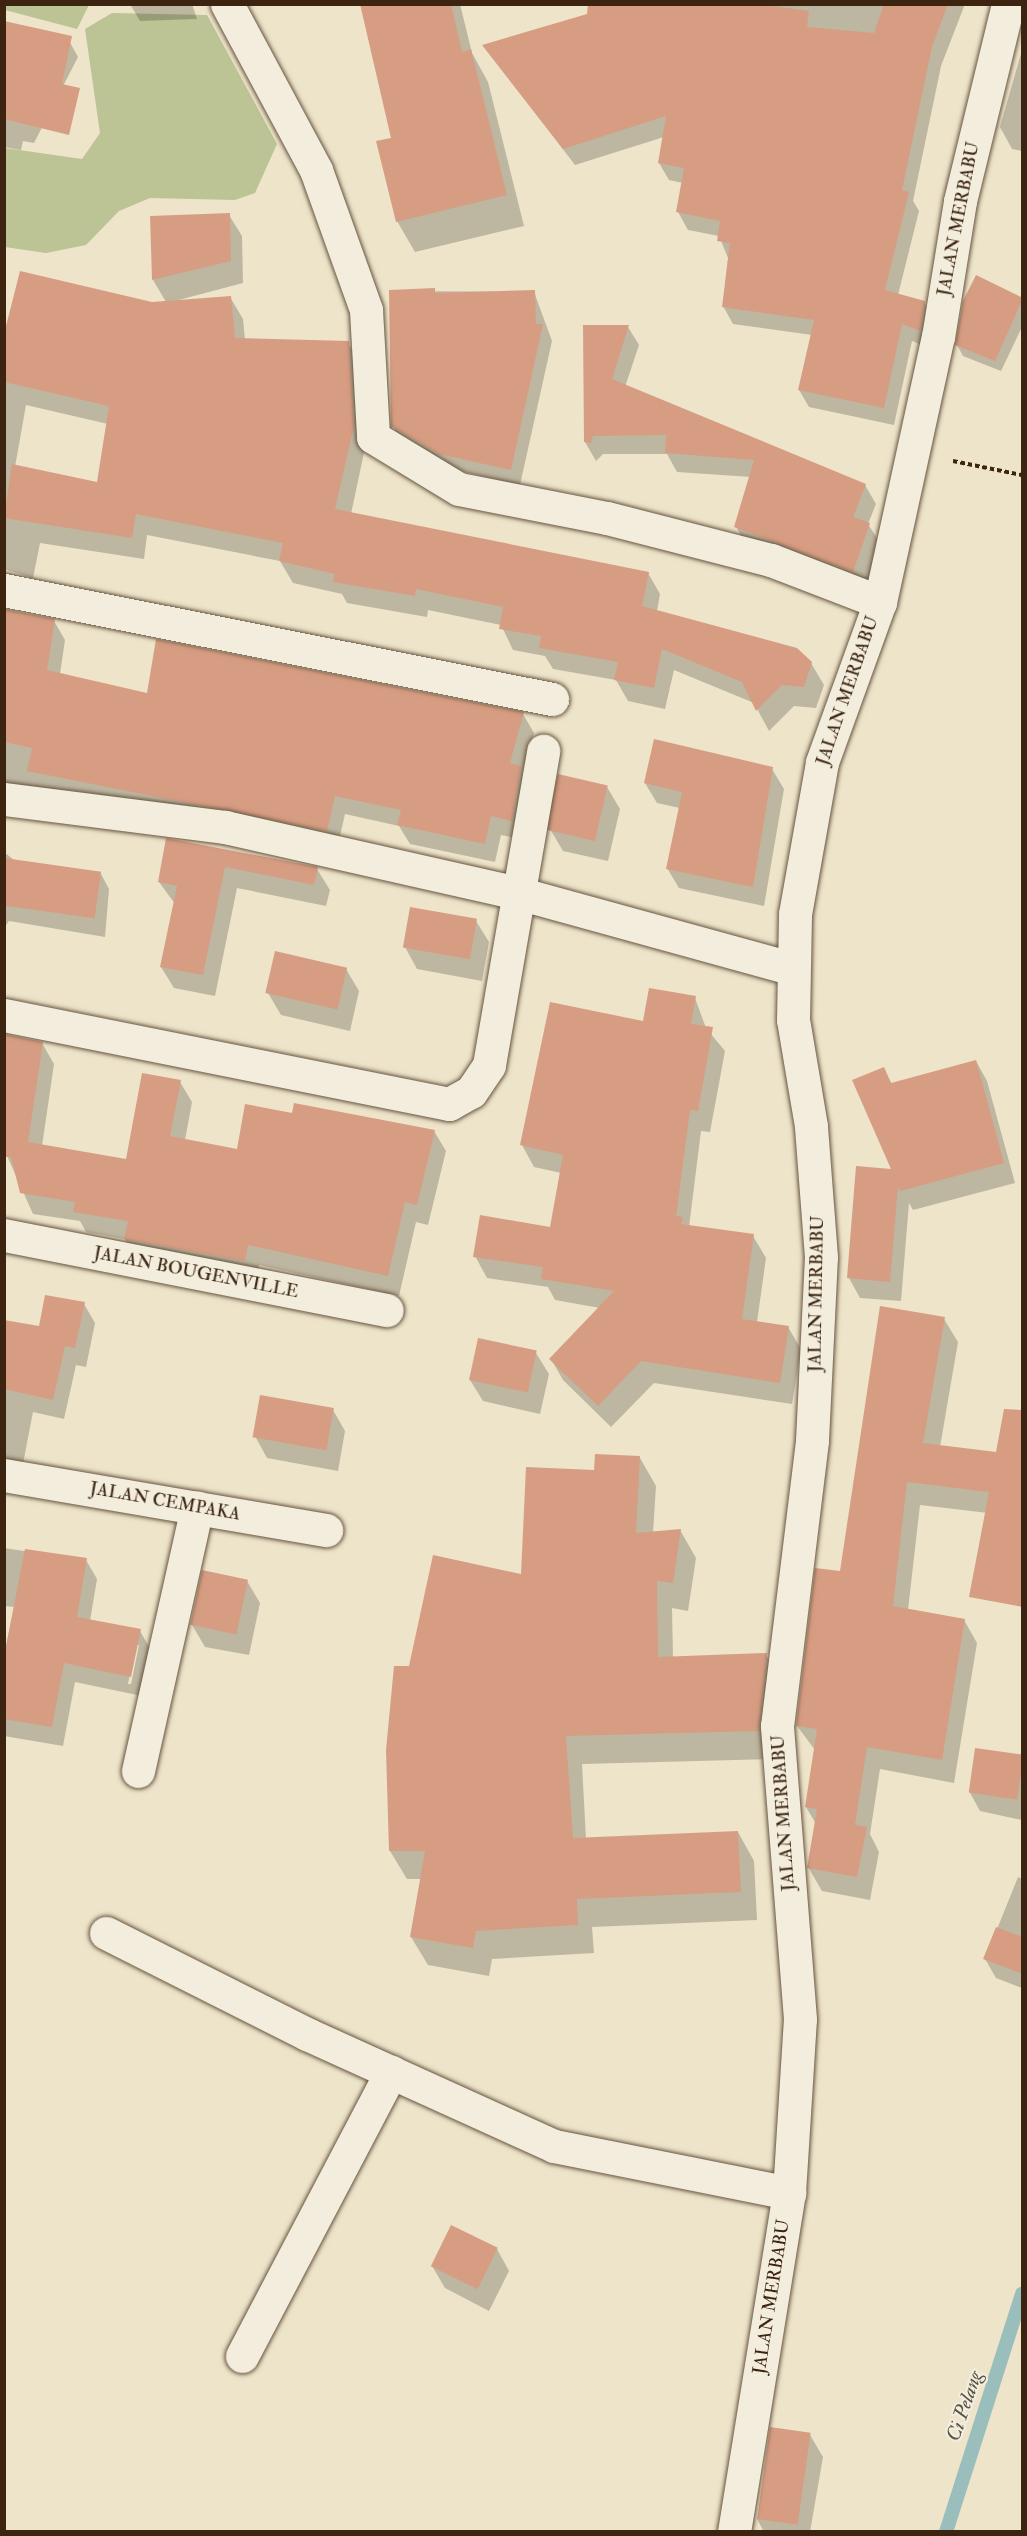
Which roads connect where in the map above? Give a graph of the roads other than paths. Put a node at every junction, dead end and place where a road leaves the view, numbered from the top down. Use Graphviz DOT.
graph roads {
  1 [pos="227,4"];
  2 [pos="1008,4"];
  3 [pos="4,590"];
  4 [pos="880,602"];
  5 [pos="552,699"];
  6 [pos="543,751"];
  7 [pos="4,799"];
  8 [pos="518,893"];
  9 [pos="790,968"];
  10 [pos="4,1015"];
  11 [pos="4,1235"];
  12 [pos="387,1310"];
  13 [pos="4,1475"];
  14 [pos="197,1508"];
  15 [pos="326,1530"];
  16 [pos="138,1771"];
  17 [pos="106,1933"];
  18 [pos="391,2072"];
  19 [pos="789,2193"];
  20 [pos="242,2356"];
  21 [pos="734,2532"];
  1 -- 4 [label="street"];
  2 -- 4 [label="street, JALAN MERBABU"];
  3 -- 5 [label="street"];
  4 -- 9 [label="street, JALAN MERBABU"];
  6 -- 8 [label="street"];
  7 -- 8 [label="street"];
  8 -- 9 [label="street"];
  8 -- 10 [label="street"];
  9 -- 19 [label="street, JALAN MERBABU"];
  11 -- 12 [label="street, JALAN BOUGENVILLE"];
  13 -- 14 [label="street, JALAN CEMPAKA"];
  14 -- 15 [label="street, JALAN CEMPAKA"];
  14 -- 16 [label="street"];
  17 -- 18 [label="street"];
  18 -- 19 [label="street"];
  18 -- 20 [label="street"];
  19 -- 21 [label="street, JALAN MERBABU"];
}
